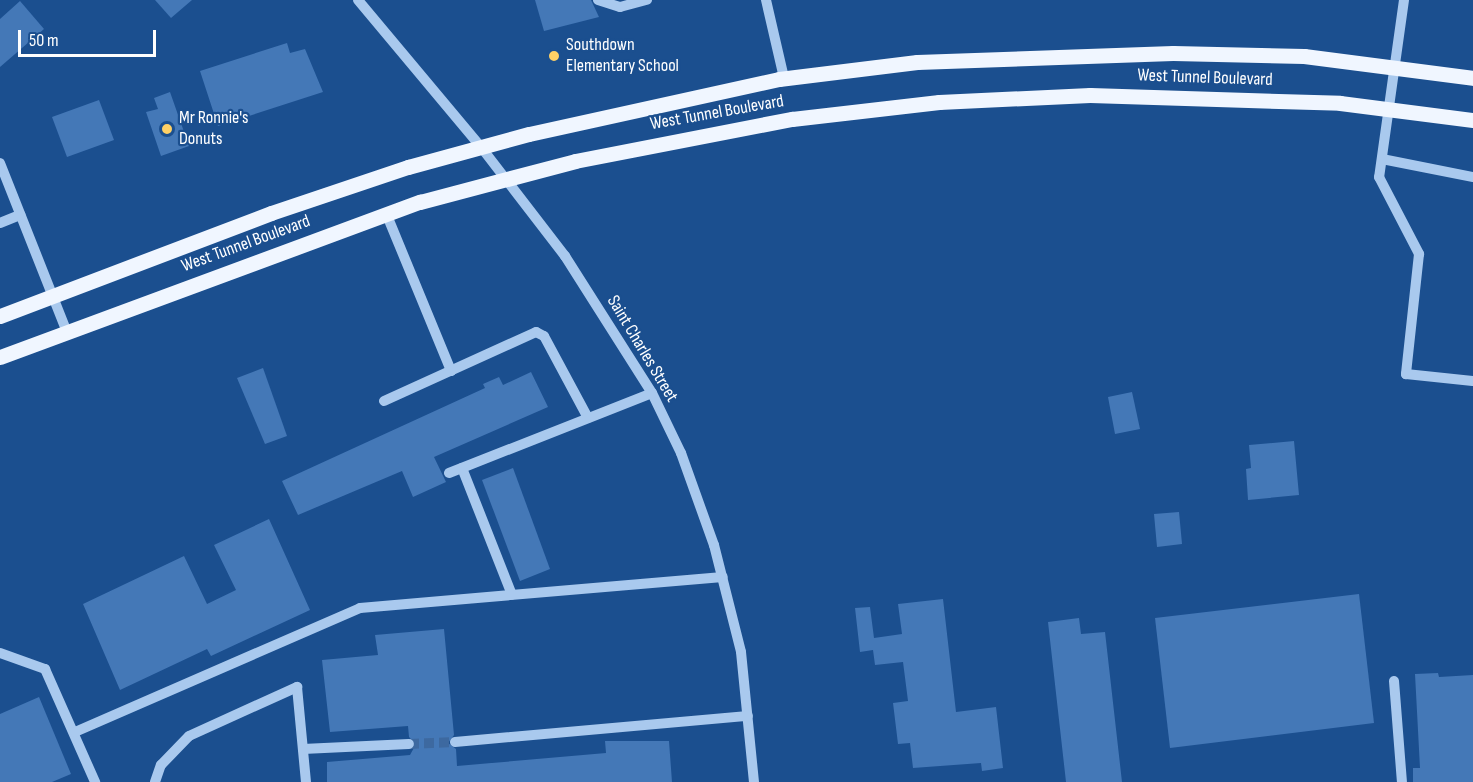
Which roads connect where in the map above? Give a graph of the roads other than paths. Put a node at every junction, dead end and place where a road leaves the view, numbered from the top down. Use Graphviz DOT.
graph roads {
  1 [pos="598,0"];
  2 [pos="647,0"];
  3 [pos="766,0"];
  4 [pos="1404,0"];
  5 [pos="361,1"];
  6 [pos="1396,68"];
  7 [pos="784,78"];
  8 [pos="1473,78"];
  9 [pos="1389,110"];
  10 [pos="1473,120"];
  11 [pos="481,147"];
  12 [pos="1382,159"];
  13 [pos="0,164"];
  14 [pos="1473,177"];
  15 [pos="507,179"];
  16 [pos="386,213"];
  17 [pos="20,215"];
  18 [pos="0,223"];
  19 [pos="51,296"];
  20 [pos="0,316"];
  21 [pos="67,332"];
  22 [pos="0,357"];
  23 [pos="451,371"];
  24 [pos="1473,381"];
  25 [pos="652,393"];
  26 [pos="384,401"];
  27 [pos="588,418"];
  28 [pos="462,468"];
  29 [pos="449,473"];
  30 [pos="723,578"];
  31 [pos="512,595"];
  32 [pos="0,653"];
  33 [pos="1394,681"];
  34 [pos="748,716"];
  35 [pos="75,732"];
  36 [pos="455,742"];
  37 [pos="409,744"];
  38 [pos="303,749"];
  39 [pos="95,782"];
  40 [pos="155,782"];
  41 [pos="306,782"];
  42 [pos="754,782"];
  43 [pos="1402,782"];
  1 -- 2 [label="street"];
  3 -- 7 [label="street"];
  4 -- 6 [label="street"];
  5 -- 11 [label="street, Saint Charles Street"];
  6 -- 7 [label="main road, West Tunnel Boulevard"];
  6 -- 8 [label="main road, West Tunnel Boulevard"];
  6 -- 9 [label="street"];
  7 -- 11 [label="main road, West Tunnel Boulevard"];
  9 -- 10 [label="main road, West Tunnel Boulevard"];
  9 -- 12 [label="street"];
  9 -- 15 [label="main road, West Tunnel Boulevard"];
  11 -- 15 [label="street, Saint Charles Street"];
  11 -- 19 [label="main road, West Tunnel Boulevard"];
  12 -- 14 [label="street"];
  12 -- 24 [label="street"];
  13 -- 17 [label="street"];
  15 -- 16 [label="main road, West Tunnel Boulevard"];
  15 -- 25 [label="street, Saint Charles Street"];
  16 -- 21 [label="main road, West Tunnel Boulevard"];
  16 -- 23 [label="street"];
  17 -- 18 [label="street"];
  17 -- 19 [label="street"];
  19 -- 20 [label="main road, West Tunnel Boulevard"];
  19 -- 21 [label="street"];
  21 -- 22 [label="main road, West Tunnel Boulevard"];
  23 -- 26 [label="street"];
  23 -- 27 [label="street"];
  25 -- 27 [label="street"];
  25 -- 30 [label="street, Saint Charles Street"];
  27 -- 28 [label="street"];
  28 -- 29 [label="street"];
  28 -- 31 [label="street"];
  30 -- 31 [label="street"];
  30 -- 34 [label="street, Saint Charles Street"];
  31 -- 35 [label="street"];
  32 -- 35 [label="street"];
  33 -- 43 [label="street"];
  34 -- 36 [label="street"];
  34 -- 42 [label="street, Saint Charles Street"];
  35 -- 39 [label="street"];
  37 -- 38 [label="street"];
  38 -- 40 [label="street"];
  38 -- 41 [label="street"];
}
